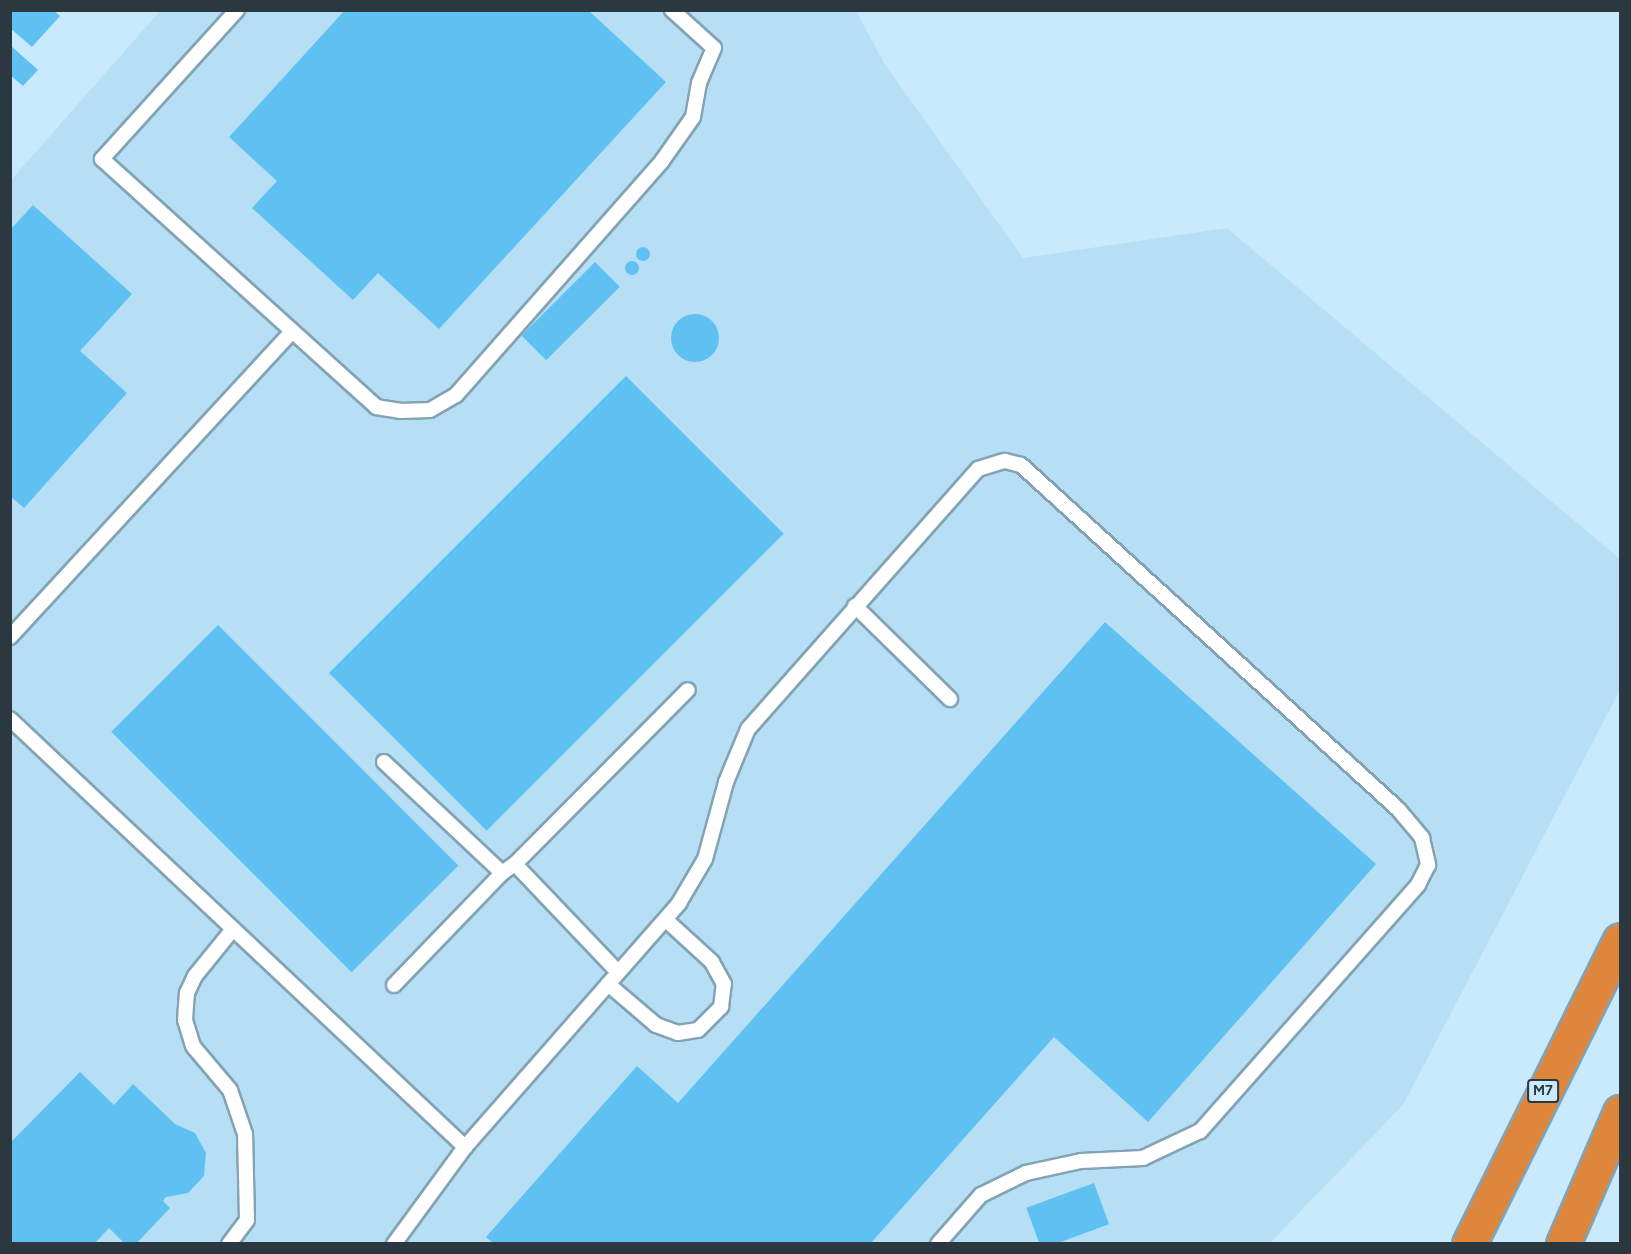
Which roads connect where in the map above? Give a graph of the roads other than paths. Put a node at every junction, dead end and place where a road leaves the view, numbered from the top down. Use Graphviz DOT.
graph roads {
  1 [pos="237,10"];
  2 [pos="672,10"];
  3 [pos="292,331"];
  4 [pos="855,606"];
  5 [pos="10,637"];
  6 [pos="688,690"];
  7 [pos="950,699"];
  8 [pos="10,719"];
  9 [pos="384,762"];
  10 [pos="515,864"];
  11 [pos="502,873"];
  12 [pos="666,920"];
  13 [pos="233,929"];
  14 [pos="1620,940"];
  15 [pos="618,972"];
  16 [pos="608,984"];
  17 [pos="394,985"];
  18 [pos="1620,1112"];
  19 [pos="465,1147"];
  20 [pos="229,1244"];
  21 [pos="393,1244"];
  22 [pos="938,1244"];
  23 [pos="1469,1244"];
  24 [pos="1563,1244"];
  1 -- 3 [label="lane"];
  2 -- 3 [label="lane"];
  3 -- 5 [label="lane"];
  4 -- 7 [label="lane"];
  4 -- 12 [label="lane"];
  4 -- 22 [label="lane"];
  6 -- 10 [label="lane"];
  8 -- 13 [label="lane"];
  9 -- 11 [label="lane"];
  10 -- 11 [label="lane"];
  10 -- 15 [label="lane"];
  11 -- 17 [label="lane"];
  12 -- 15 [label="lane"];
  12 -- 16 [label="lane"];
  13 -- 19 [label="lane"];
  13 -- 20 [label="lane"];
  14 -- 23 [label="highway, M7"];
  15 -- 16 [label="lane"];
  16 -- 19 [label="lane"];
  18 -- 24 [label="highway"];
  19 -- 21 [label="lane"];
}
